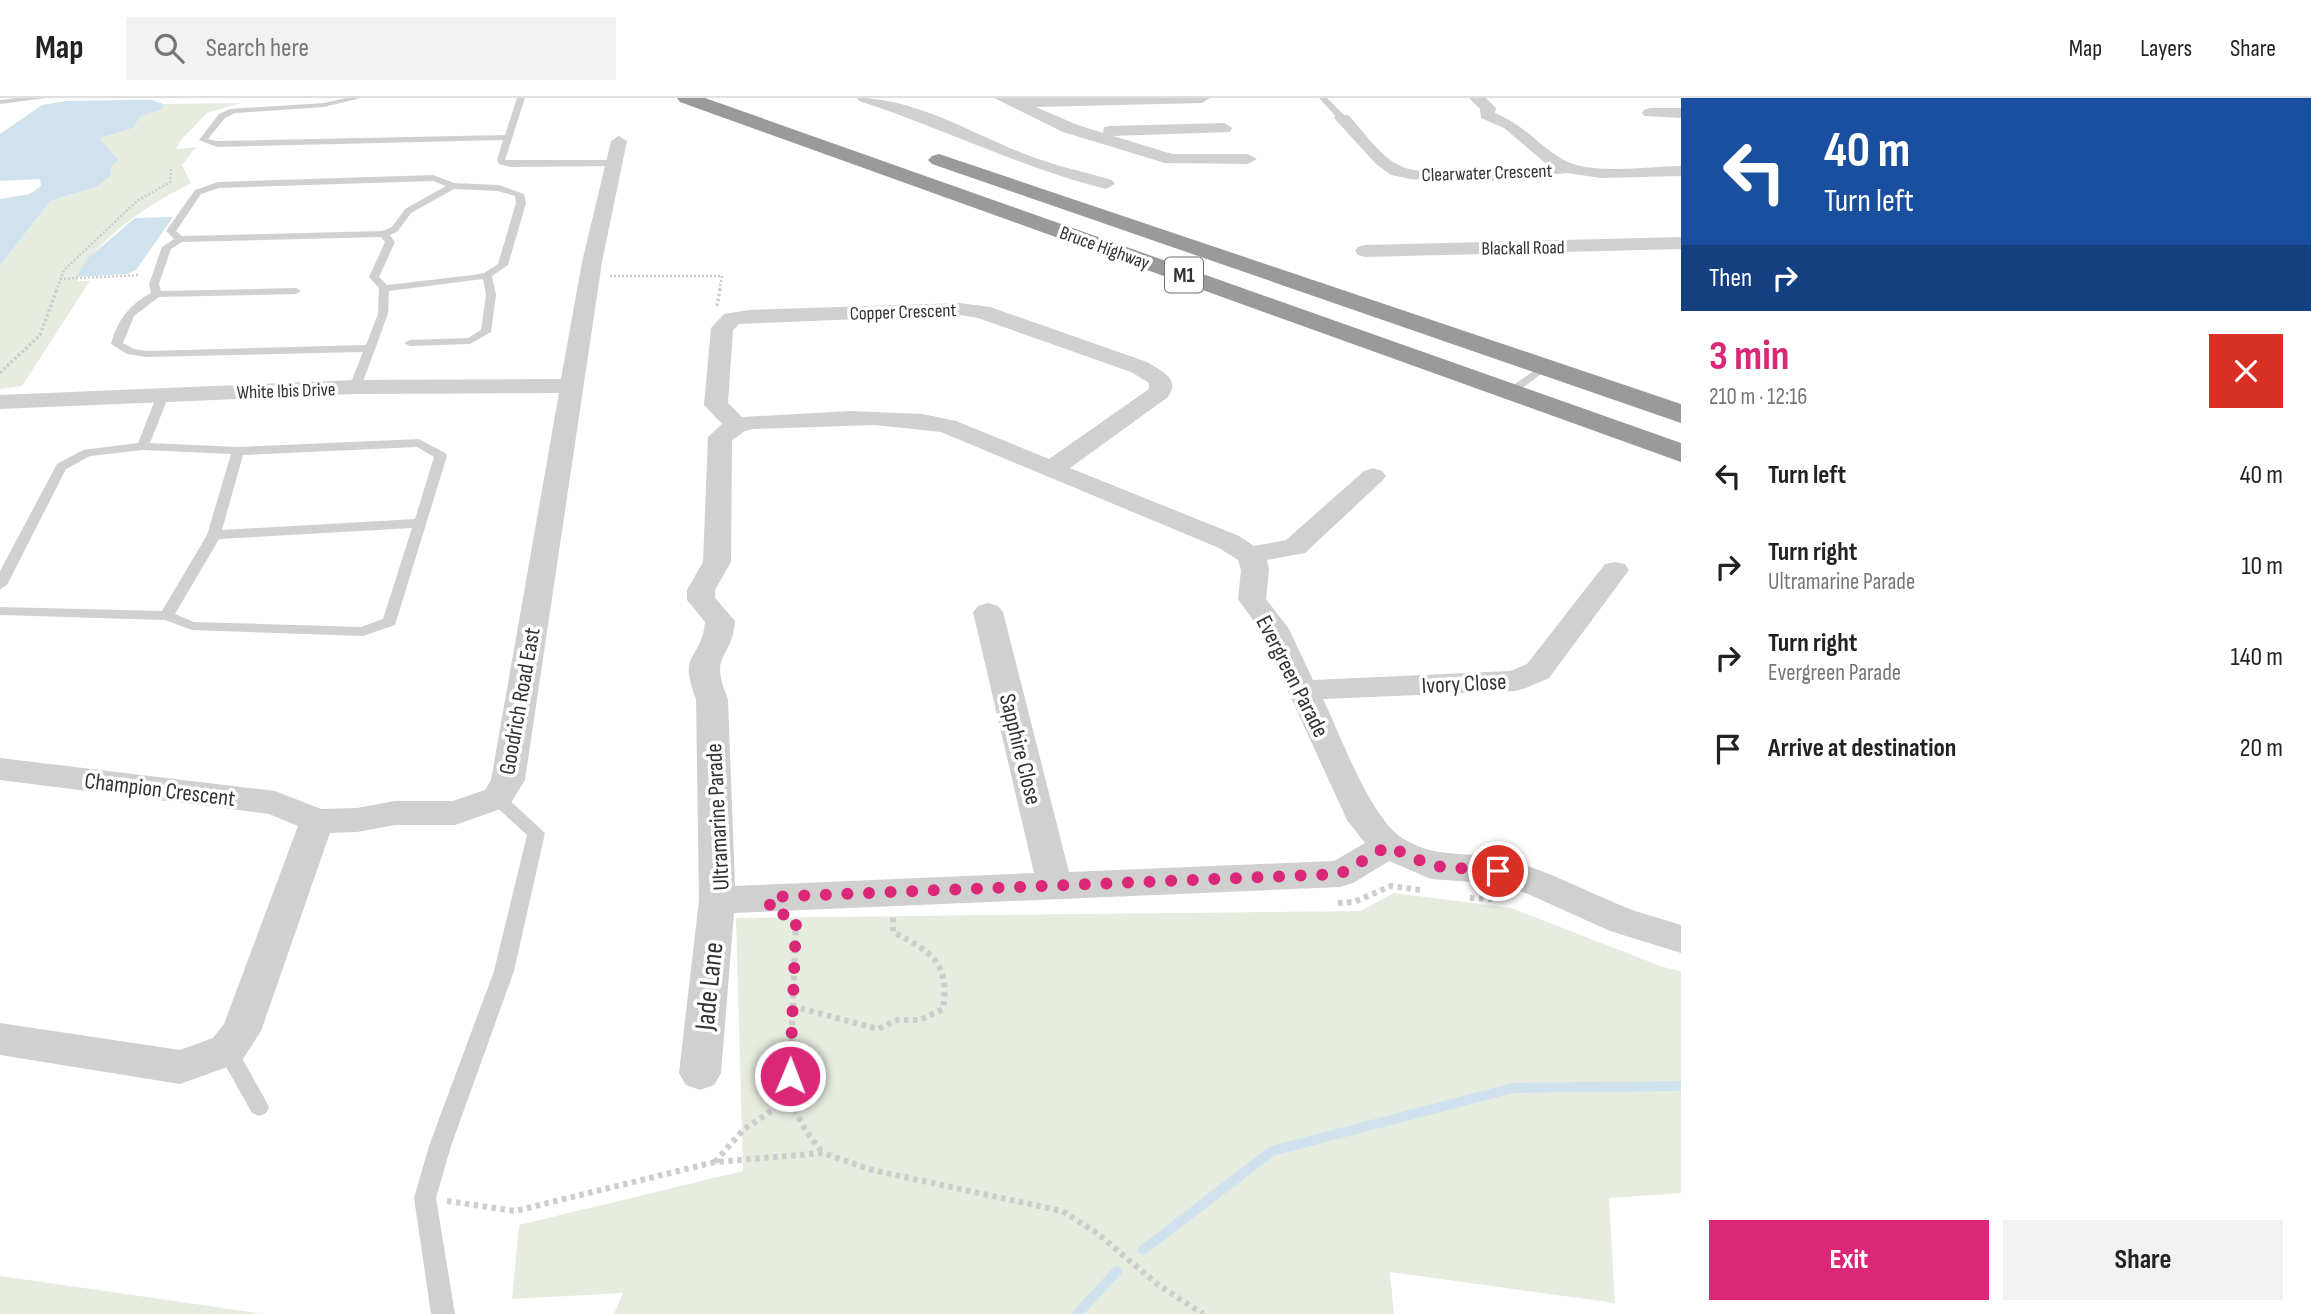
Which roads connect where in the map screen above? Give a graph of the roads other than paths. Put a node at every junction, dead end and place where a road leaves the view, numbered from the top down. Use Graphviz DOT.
graph roads {
  1 [pos="42,98"];
  2 [pos="357,98"];
  3 [pos="521,98"];
  4 [pos="687,98"];
  5 [pos="865,98"];
  6 [pos="1202,98"];
  7 [pos="1323,98"];
  8 [pos="1477,98"];
  9 [pos="1009,101"];
  10 [pos="0,102"];
  11 [pos="1650,113"];
  12 [pos="1681,113"];
  13 [pos="1342,118"];
  14 [pos="1224,128"];
  15 [pos="1090,134"];
  16 [pos="509,137"];
  17 [pos="619,141"];
  18 [pos="912,150"];
  19 [pos="1094,162"];
  20 [pos="615,163"];
  21 [pos="1566,167"];
  22 [pos="1681,171"];
  23 [pos="1071,173"];
  24 [pos="1106,184"];
  25 [pos="452,186"];
  26 [pos="384,234"];
  27 [pos="180,239"];
  28 [pos="1681,243"];
  29 [pos="1365,251"];
  30 [pos="487,275"];
  31 [pos="384,288"];
  32 [pos="296,291"];
  33 [pos="157,294"];
  34 [pos="410,343"];
  35 [pos="371,348"];
  36 [pos="1544,367"];
  37 [pos="573,386"];
  38 [pos="355,387"];
  39 [pos="1510,392"];
  40 [pos="163,395"];
  41 [pos="0,402"];
  42 [pos="1681,414"];
  43 [pos="737,425"];
  44 [pos="143,446"];
  45 [pos="239,450"];
  46 [pos="1681,453"];
  47 [pos="1052,469"];
  48 [pos="1373,476"];
  49 [pos="421,523"];
  50 [pos="214,535"];
  51 [pos="1251,555"];
  52 [pos="1615,570"];
  53 [pos="0,585"];
  54 [pos="0,611"];
  55 [pos="988,612"];
  56 [pos="167,616"];
  57 [pos="1302,690"];
  58 [pos="0,769"];
  59 [pos="497,798"];
  60 [pos="317,821"];
  61 [pos="1388,846"];
  62 [pos="1055,887"];
  63 [pos="717,900"];
  64 [pos="1681,939"];
  65 [pos="0,1039"];
  66 [pos="227,1050"];
  67 [pos="700,1073"];
  68 [pos="258,1107"];
  69 [pos="443,1314"];
  1 -- 10 [label="lane"];
  2 -- 16 [label="lane"];
  3 -- 16 [label="lane"];
  4 -- 39 [label="highway, Bruce Highway / M1"];
  5 -- 23 [label="street"];
  6 -- 9 [label="street"];
  6 -- 14 [label="street"];
  7 -- 13 [label="lane, Clearwater Crescent"];
  8 -- 21 [label="street"];
  9 -- 15 [label="street"];
  11 -- 12 [label="street"];
  13 -- 21 [label="street, Clearwater Crescent"];
  14 -- 15 [label="street"];
  14 -- 15 [label="street"];
  16 -- 20 [label="lane"];
  17 -- 20 [label="street, Goodrich Road East"];
  18 -- 36 [label="highway, Bruce Highway / M1"];
  19 -- 23 [label="street"];
  20 -- 37 [label="street, Goodrich Road East"];
  21 -- 22 [label="street, Clearwater Crescent"];
  23 -- 24 [label="street"];
  25 -- 26 [label="lane"];
  25 -- 27 [label="lane"];
  25 -- 30 [label="lane"];
  26 -- 27 [label="lane"];
  26 -- 31 [label="lane"];
  27 -- 33 [label="lane"];
  28 -- 29 [label="street, Blackall Road"];
  30 -- 31 [label="lane"];
  30 -- 34 [label="lane"];
  31 -- 35 [label="lane"];
  32 -- 33 [label="lane"];
  33 -- 35 [label="lane"];
  35 -- 38 [label="lane"];
  36 -- 39 [label="lane"];
  36 -- 42 [label="highway, Bruce Highway / M1"];
  37 -- 38 [label="street, White Ibis Drive"];
  37 -- 59 [label="street, Goodrich Road East"];
  38 -- 40 [label="street, White Ibis Drive"];
  39 -- 46 [label="highway, Bruce Highway / M1"];
  40 -- 41 [label="street, White Ibis Drive"];
  40 -- 44 [label="lane"];
  43 -- 47 [label="street"];
  43 -- 47 [label="street, Copper Crescent"];
  43 -- 63 [label="street, Ultramarine Parade"];
  44 -- 45 [label="lane"];
  44 -- 53 [label="lane"];
  45 -- 49 [label="lane"];
  45 -- 50 [label="lane"];
  47 -- 51 [label="street"];
  48 -- 51 [label="street"];
  49 -- 50 [label="lane"];
  49 -- 56 [label="lane"];
  50 -- 56 [label="lane"];
  51 -- 57 [label="street, Evergreen Parade"];
  52 -- 57 [label="street, Ivory Close"];
  54 -- 56 [label="lane"];
  55 -- 62 [label="street, Sapphire Close"];
  57 -- 61 [label="street, Evergreen Parade"];
  58 -- 60 [label="street, Champion Crescent"];
  59 -- 60 [label="street, Champion Crescent"];
  59 -- 69 [label="lane, Goodrich Road East"];
  60 -- 66 [label="street"];
  61 -- 62 [label="street, Ultramarine Parade"];
  61 -- 64 [label="street, Evergreen Parade"];
  62 -- 63 [label="street, Ultramarine Parade"];
  63 -- 67 [label="street, Jade Lane"];
  65 -- 66 [label="street"];
  66 -- 68 [label="lane"];
}
